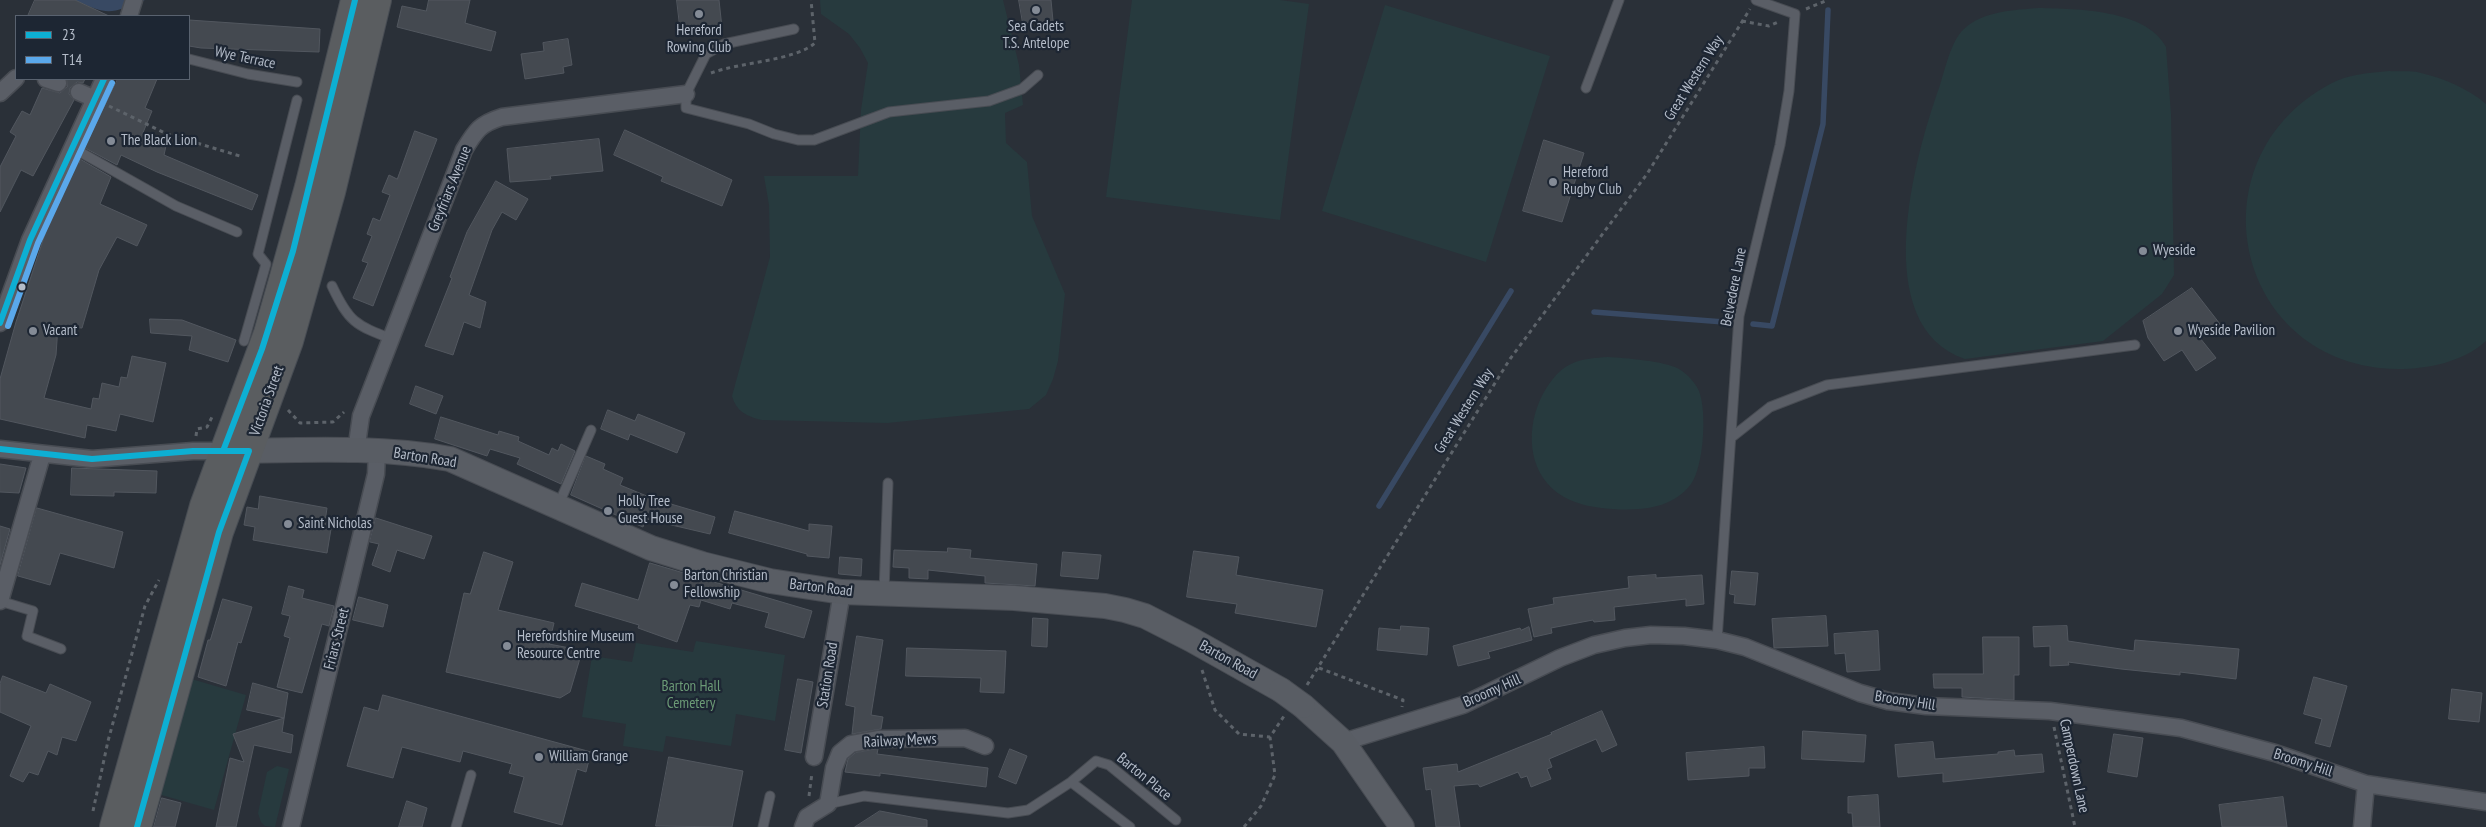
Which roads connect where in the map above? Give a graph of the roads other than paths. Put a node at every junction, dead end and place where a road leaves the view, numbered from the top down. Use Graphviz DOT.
graph roads {
  1 [pos="355,0"];
  2 [pos="377,0"];
  3 [pos="1619,0"];
  4 [pos="1756,0"];
  5 [pos="794,29"];
  6 [pos="190,59"];
  7 [pos="1038,75"];
  8 [pos="15,79"];
  9 [pos="104,80"];
  10 [pos="297,82"];
  11 [pos="1586,88"];
  12 [pos="79,92"];
  13 [pos="0,93"];
  14 [pos="686,94"];
  15 [pos="95,99"];
  16 [pos="297,100"];
  17 [pos="73,148"];
  18 [pos="320,189"];
  19 [pos="237,232"];
  20 [pos="332,286"];
  21 [pos="0,323"];
  22 [pos="392,339"];
  23 [pos="244,341"];
  24 [pos="2135,345"];
  25 [pos="590,430"];
  26 [pos="1732,437"];
  27 [pos="0,449"];
  28 [pos="236,451"];
  29 [pos="367,451"];
  30 [pos="42,455"];
  31 [pos="888,483"];
  32 [pos="558,506"];
  33 [pos="842,592"];
  34 [pos="884,594"];
  35 [pos="0,601"];
  36 [pos="1717,640"];
  37 [pos="61,649"];
  38 [pos="1343,742"];
  39 [pos="985,746"];
  40 [pos="814,757"];
  41 [pos="471,774"];
  42 [pos="1071,782"];
  43 [pos="2366,784"];
  44 [pos="770,796"];
  45 [pos="2486,802"];
  46 [pos="828,804"];
  47 [pos="1176,820"];
  48 [pos="805,822"];
  49 [pos="103,823"];
  50 [pos="137,827"];
  51 [pos="291,827"];
  52 [pos="456,827"];
  53 [pos="763,827"];
  54 [pos="1130,827"];
  55 [pos="1402,827"];
  56 [pos="2362,827"];
  1 -- 18 [label="highway, Victoria Street"];
  2 -- 18 [label="highway, Victoria Street"];
  3 -- 11 [label="lane"];
  4 -- 26 [label="lane, Belvedere Lane"];
  5 -- 14 [label="lane"];
  6 -- 10 [label="lane, Wye Terrace"];
  7 -- 14 [label="lane"];
  8 -- 13 [label="street"];
  9 -- 15 [label="street"];
  12 -- 15 [label="street"];
  14 -- 22 [label="street, Greyfriars Avenue"];
  15 -- 17 [label="street"];
  16 -- 23 [label="lane"];
  17 -- 19 [label="lane"];
  17 -- 21 [label="street"];
  18 -- 28 [label="highway, Victoria Street"];
  20 -- 22 [label="lane"];
  22 -- 29 [label="street, Greyfriars Avenue"];
  24 -- 26 [label="lane"];
  25 -- 32 [label="lane"];
  26 -- 36 [label="lane, Belvedere Lane"];
  27 -- 30 [label="street"];
  28 -- 29 [label="street, Barton Road"];
  28 -- 30 [label="street"];
  28 -- 49 [label="highway, Victoria Street"];
  28 -- 50 [label="highway, Victoria Street"];
  29 -- 32 [label="street, Barton Road"];
  29 -- 51 [label="street, Friars Street"];
  30 -- 35 [label="street"];
  31 -- 34 [label="lane"];
  32 -- 33 [label="street, Barton Road"];
  33 -- 34 [label="street, Barton Road"];
  33 -- 40 [label="street, Station Road"];
  34 -- 38 [label="street, Barton Road"];
  35 -- 37 [label="lane"];
  36 -- 38 [label="street, Broomy Hill"];
  36 -- 43 [label="street, Broomy Hill"];
  38 -- 55 [label="street, Barton Road"];
  39 -- 46 [label="street, Railway Mews"];
  41 -- 52 [label="lane"];
  42 -- 46 [label="lane, Barton Place"];
  42 -- 47 [label="lane, Barton Place"];
  42 -- 54 [label="lane"];
  43 -- 45 [label="street, Broomy Hill"];
  43 -- 56 [label="street"];
  44 -- 53 [label="lane"];
  46 -- 48 [label="street"];
}
